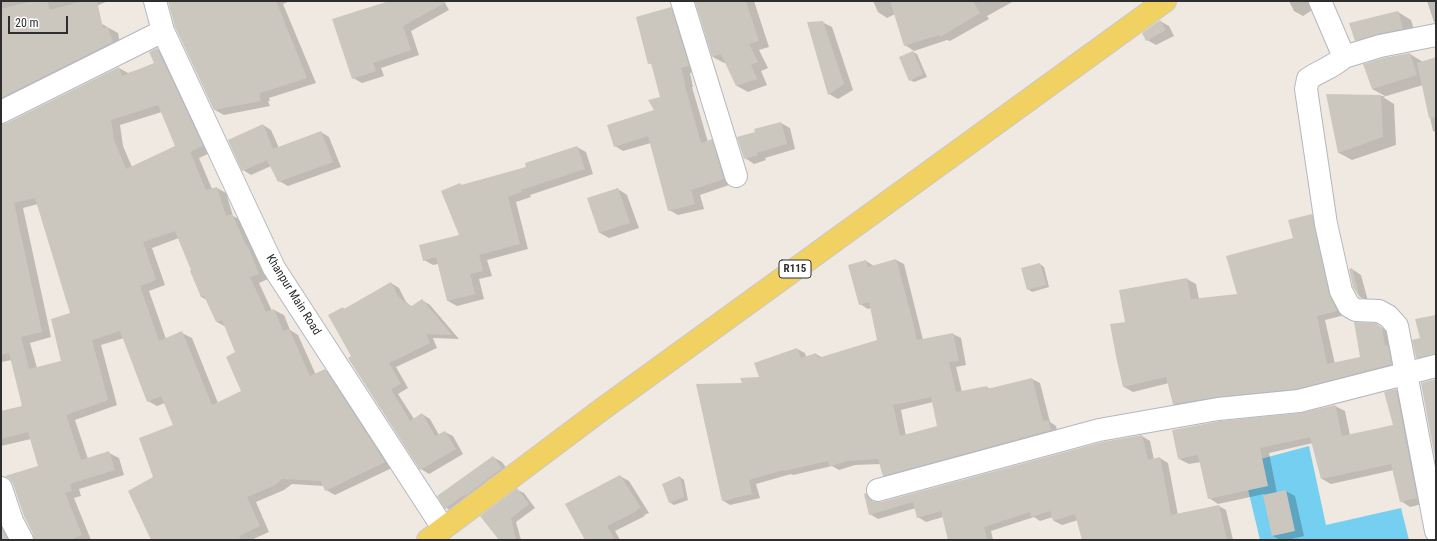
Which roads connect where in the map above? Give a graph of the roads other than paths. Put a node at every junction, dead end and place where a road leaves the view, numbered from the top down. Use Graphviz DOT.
graph roads {
  1 [pos="155,1"];
  2 [pos="682,1"];
  3 [pos="1165,1"];
  4 [pos="1320,1"];
  5 [pos="163,31"];
  6 [pos="1436,34"];
  7 [pos="1344,58"];
  8 [pos="1,112"];
  9 [pos="736,176"];
  10 [pos="1436,366"];
  11 [pos="1405,373"];
  12 [pos="1,488"];
  13 [pos="878,490"];
  14 [pos="1436,531"];
  15 [pos="436,534"];
  16 [pos="22,540"];
  1 -- 5 [label="street, Khanpur Main Road"];
  2 -- 9 [label="street"];
  3 -- 15 [label="main road, R115"];
  4 -- 7 [label="street"];
  5 -- 8 [label="street"];
  5 -- 15 [label="street, Khanpur Main Road"];
  6 -- 7 [label="street"];
  7 -- 11 [label="street"];
  10 -- 11 [label="street"];
  11 -- 13 [label="street"];
  11 -- 14 [label="street"];
  12 -- 16 [label="street"];
}
